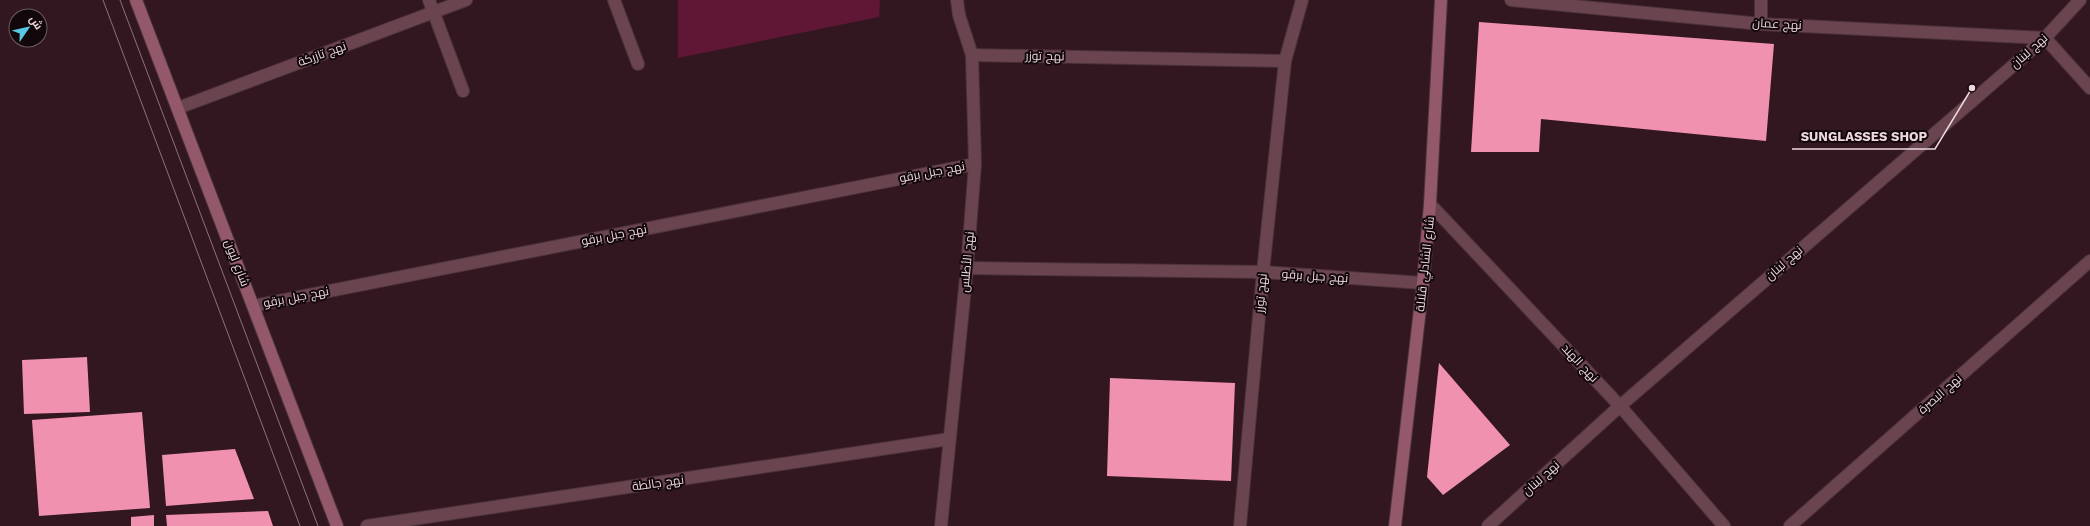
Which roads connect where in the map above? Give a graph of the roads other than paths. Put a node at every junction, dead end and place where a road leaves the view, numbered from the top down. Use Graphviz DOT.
graph roads {
  1 [pos="136,0"];
  2 [pos="429,0"];
  3 [pos="466,0"];
  4 [pos="614,0"];
  5 [pos="957,0"];
  6 [pos="1302,0"];
  7 [pos="1441,0"];
  8 [pos="1511,0"];
  9 [pos="1761,0"];
  10 [pos="2080,0"];
  11 [pos="434,12"];
  12 [pos="1762,24"];
  13 [pos="2045,38"];
  14 [pos="972,54"];
  15 [pos="1285,61"];
  16 [pos="638,64"];
  17 [pos="2090,88"];
  18 [pos="463,91"];
  19 [pos="178,108"];
  20 [pos="975,164"];
  21 [pos="1430,204"];
  22 [pos="2090,261"];
  23 [pos="967,268"];
  24 [pos="1263,272"];
  25 [pos="1423,283"];
  26 [pos="253,306"];
  27 [pos="1620,406"];
  28 [pos="949,439"];
  29 [pos="337,526"];
  30 [pos="367,526"];
  31 [pos="941,526"];
  32 [pos="1240,526"];
  33 [pos="1395,526"];
  34 [pos="1488,526"];
  35 [pos="1724,526"];
  36 [pos="1790,526"];
  1 -- 19 [label="street, شارع ليون"];
  2 -- 11 [label="street"];
  3 -- 11 [label="street, نهج تازركة"];
  4 -- 16 [label="street"];
  5 -- 14 [label="street, نهج الأطلس"];
  6 -- 15 [label="street, نهج توزر"];
  7 -- 21 [label="street, شارع الشادلي قلالة"];
  8 -- 12 [label="street, نهج عمان"];
  9 -- 12 [label="street"];
  10 -- 13 [label="street, نهج لبنان"];
  11 -- 18 [label="street"];
  11 -- 19 [label="street, نهج تازركة"];
  12 -- 13 [label="street, نهج عمان"];
  13 -- 17 [label="street"];
  13 -- 27 [label="street, نهج لبنان"];
  14 -- 15 [label="street, نهج توزر"];
  14 -- 20 [label="street, نهج الأطلس"];
  15 -- 24 [label="street, نهج توزر"];
  19 -- 26 [label="street, شارع ليون"];
  20 -- 23 [label="street, نهج الأطلس"];
  20 -- 26 [label="street, نهج جبل برقو"];
  21 -- 25 [label="street, شارع الشادلي قلالة"];
  21 -- 27 [label="street, نهج الهند"];
  22 -- 36 [label="street, نهج البصرة"];
  23 -- 24 [label="street, نهج جبل برقو"];
  23 -- 28 [label="street, نهج الأطلس"];
  24 -- 25 [label="street, نهج جبل برقو"];
  24 -- 32 [label="street, نهج توزر"];
  25 -- 33 [label="street, شارع الشادلي قلالة"];
  26 -- 29 [label="street, شارع ليون"];
  27 -- 34 [label="street, نهج لبنان"];
  27 -- 35 [label="street, نهج الهند"];
  28 -- 30 [label="street, نهج جالطة"];
  28 -- 31 [label="street, نهج الأطلس"];
}
